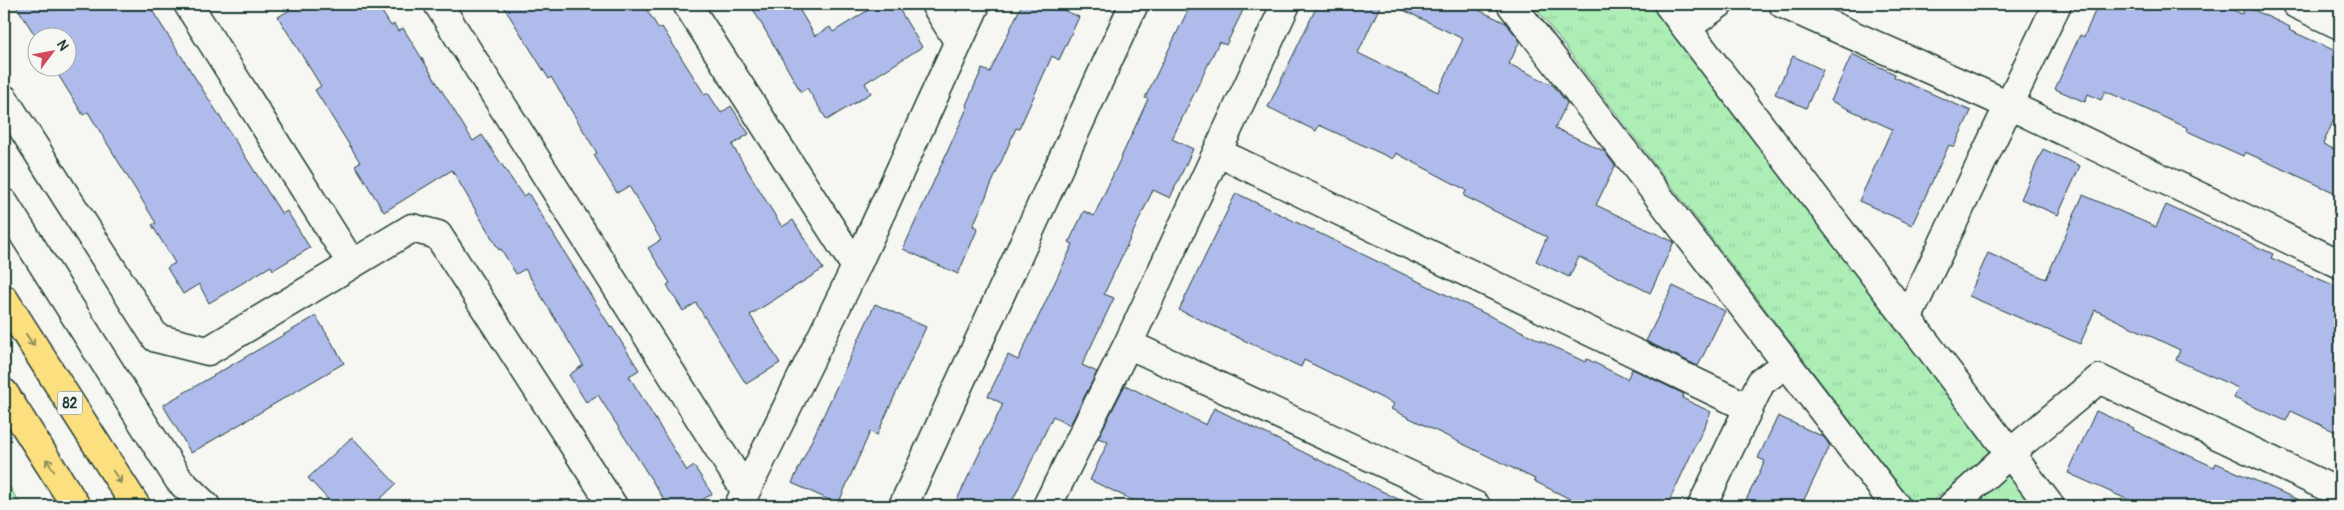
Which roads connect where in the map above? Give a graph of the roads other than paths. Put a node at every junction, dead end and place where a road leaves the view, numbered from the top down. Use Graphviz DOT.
graph roads {
  1 [pos="188,4"];
  2 [pos="438,4"];
  3 [pos="687,4"];
  4 [pos="935,4"];
  5 [pos="976,4"];
  6 [pos="1134,4"];
  7 [pos="1286,4"];
  8 [pos="1511,4"];
  9 [pos="1668,4"];
  10 [pos="1719,4"];
  11 [pos="1783,4"];
  12 [pos="2057,4"];
  13 [pos="2296,4"];
  14 [pos="2340,25"];
  15 [pos="1686,28"];
  16 [pos="958,41"];
  17 [pos="4,99"];
  18 [pos="2009,105"];
  19 [pos="1217,152"];
  20 [pos="4,203"];
  21 [pos="352,264"];
  22 [pos="2340,264"];
  23 [pos="856,267"];
  24 [pos="4,299"];
  25 [pos="1907,319"];
  26 [pos="1128,344"];
  27 [pos="1787,363"];
  28 [pos="4,393"];
  29 [pos="1749,408"];
  30 [pos="2010,453"];
  31 [pos="2340,493"];
  32 [pos="741,498"];
  33 [pos="76,506"];
  34 [pos="136,506"];
  35 [pos="206,506"];
  36 [pos="612,506"];
  37 [pos="904,506"];
  38 [pos="1047,506"];
  39 [pos="1476,506"];
  40 [pos="1702,506"];
  41 [pos="1896,506"];
  42 [pos="1952,506"];
  43 [pos="2050,506"];
  1 -- 21 [label="street"];
  2 -- 32 [label="street"];
  3 -- 23 [label="street"];
  4 -- 16 [label="street"];
  5 -- 16 [label="street"];
  6 -- 37 [label="street"];
  7 -- 19 [label="street"];
  8 -- 27 [label="street"];
  9 -- 15 [label="street"];
  10 -- 15 [label="street"];
  11 -- 18 [label="street"];
  12 -- 18 [label="street"];
  13 -- 14 [label="street"];
  15 -- 25 [label="street"];
  16 -- 23 [label="street"];
  17 -- 21 [label="street"];
  18 -- 22 [label="street"];
  18 -- 25 [label="street"];
  19 -- 26 [label="street"];
  19 -- 29 [label="street"];
  20 -- 35 [label="street"];
  21 -- 36 [label="street"];
  23 -- 32 [label="street"];
  24 -- 34 [label="main road, 82, one-way"];
  25 -- 30 [label="street"];
  26 -- 38 [label="street"];
  26 -- 39 [label="street"];
  27 -- 29 [label="street"];
  27 -- 41 [label="street"];
  33 -- 28 [label="main road, one-way"];
  29 -- 40 [label="street"];
  30 -- 31 [label="street"];
  30 -- 42 [label="street"];
  30 -- 43 [label="street"];
}
